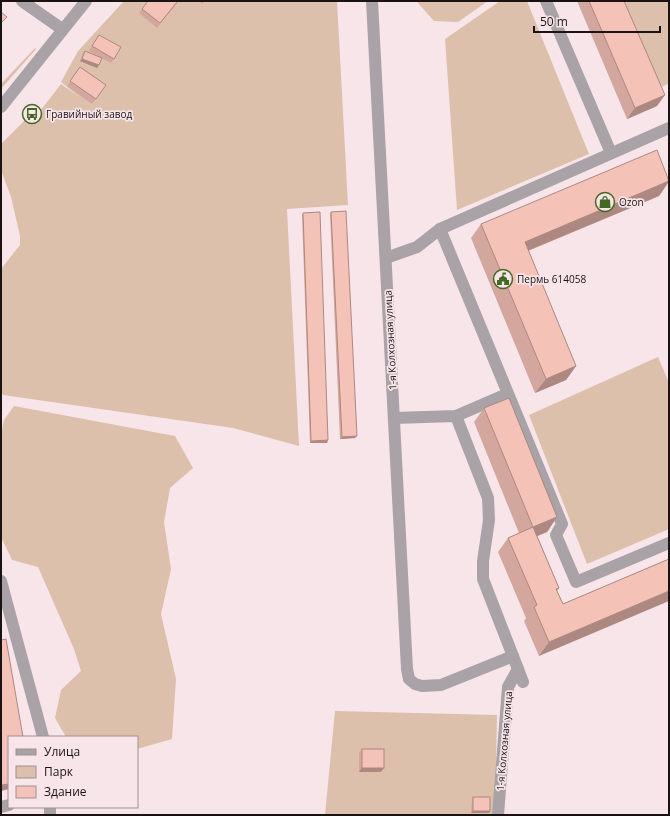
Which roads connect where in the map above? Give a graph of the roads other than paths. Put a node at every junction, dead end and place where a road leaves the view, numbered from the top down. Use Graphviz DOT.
graph roads {
  1 [pos="22,1"];
  2 [pos="86,1"];
  3 [pos="372,1"];
  4 [pos="546,1"];
  5 [pos="62,29"];
  6 [pos="1,107"];
  7 [pos="669,128"];
  8 [pos="611,153"];
  9 [pos="440,228"];
  10 [pos="386,258"];
  11 [pos="507,394"];
  12 [pos="456,416"];
  13 [pos="394,418"];
  14 [pos="669,543"];
  15 [pos="1,581"];
  16 [pos="513,656"];
  17 [pos="518,669"];
  18 [pos="523,682"];
  19 [pos="43,736"];
  20 [pos="498,815"];
  1 -- 5 [label="street"];
  2 -- 5 [label="street"];
  3 -- 10 [label="street, 1-я Колхозная улица"];
  4 -- 8 [label="street"];
  5 -- 6 [label="street"];
  7 -- 8 [label="street"];
  8 -- 9 [label="street"];
  9 -- 10 [label="street"];
  9 -- 11 [label="street"];
  10 -- 13 [label="street, 1-я Колхозная улица"];
  11 -- 12 [label="street"];
  11 -- 14 [label="street"];
  12 -- 13 [label="street"];
  12 -- 16 [label="street"];
  13 -- 16 [label="street, 1-я Колхозная улица"];
  15 -- 19 [label="street"];
  16 -- 17 [label="street"];
  17 -- 18 [label="street"];
  17 -- 20 [label="street, 1-я Колхозная улица"];
}
